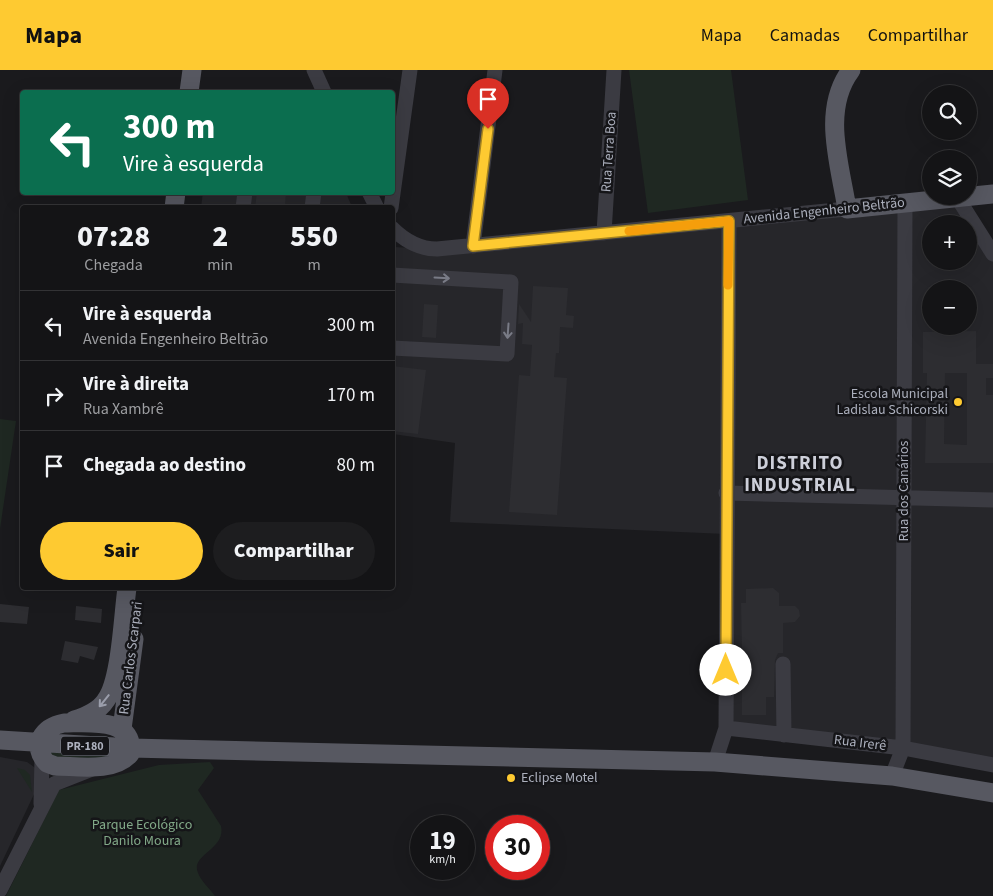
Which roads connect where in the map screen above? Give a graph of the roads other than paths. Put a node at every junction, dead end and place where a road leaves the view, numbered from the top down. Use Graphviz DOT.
graph roads {
  1 [pos="314,70"];
  2 [pos="410,70"];
  3 [pos="495,70"];
  4 [pos="614,70"];
  5 [pos="851,70"];
  6 [pos="198,76"];
  7 [pos="190,90"];
  8 [pos="323,90"];
  9 [pos="395,179"];
  10 [pos="993,194"];
  11 [pos="977,196"];
  12 [pos="922,201"];
  13 [pos="905,203"];
  14 [pos="962,205"];
  15 [pos="847,209"];
  16 [pos="729,221"];
  17 [pos="395,230"];
  18 [pos="604,233"];
  19 [pos="473,246"];
  20 [pos="993,254"];
  21 [pos="395,275"];
  22 [pos="395,348"];
  23 [pos="726,492"];
  24 [pos="904,497"];
  25 [pos="993,500"];
  26 [pos="127,590"];
  27 [pos="139,590"];
  28 [pos="127,637"];
  29 [pos="783,664"];
  30 [pos="64,723"];
  31 [pos="726,728"];
  32 [pos="784,735"];
  33 [pos="0,740"];
  34 [pos="125,743"];
  35 [pos="41,748"];
  36 [pos="903,748"];
  37 [pos="715,762"];
  38 [pos="993,765"];
  39 [pos="98,766"];
  40 [pos="892,776"];
  41 [pos="993,793"];
  42 [pos="41,805"];
  43 [pos="0,890"];
  1 -- 8 [label="street"];
  2 -- 9 [label="street"];
  3 -- 19 [label="street"];
  4 -- 18 [label="street, Rua Terra Boa"];
  5 -- 15 [label="main road"];
  6 -- 7 [label="main road"];
  10 -- 11 [label="main road, Avenida Engenheiro Beltrão"];
  12 -- 13 [label="main road, Avenida Engenheiro Beltrão"];
  13 -- 15 [label="main road, Avenida Engenheiro Beltrão"];
  13 -- 24 [label="street, Rua dos Canários"];
  14 -- 20 [label="street"];
  15 -- 16 [label="street, Avenida Engenheiro Beltrão"];
  16 -- 18 [label="street, Avenida Engenheiro Beltrão"];
  16 -- 23 [label="street"];
  17 -- 19 [label="street, Avenida Engenheiro Beltrão"];
  18 -- 19 [label="street, Avenida Engenheiro Beltrão"];
  21 -- 22 [label="street, one-way"];
  23 -- 24 [label="street"];
  23 -- 31 [label="street"];
  24 -- 25 [label="street"];
  24 -- 36 [label="street, Rua dos Canários"];
  26 -- 28 [label="main road, Rua Carlos Scarpari"];
  27 -- 28 [label="main road, Rua Carlos Scarpari"];
  28 -- 30 [label="main road, Rua Carlos Scarpari, one-way"];
  28 -- 34 [label="main road, Rua Carlos Scarpari"];
  29 -- 32 [label="street"];
  30 -- 34 [label="main road"];
  30 -- 35 [label="main road, Rua Carlos Scarpari"];
  31 -- 32 [label="street, Rua Irerê"];
  31 -- 37 [label="street"];
  32 -- 36 [label="street, Rua Irerê"];
  33 -- 35 [label="main road"];
  34 -- 35 [label="main road, PR-180"];
  34 -- 37 [label="main road, PR-180"];
  34 -- 39 [label="main road"];
  35 -- 39 [label="main road"];
  35 -- 42 [label="street"];
  36 -- 38 [label="street, Rua Irerê"];
  36 -- 40 [label="street, Rua dos Canários"];
  37 -- 40 [label="main road, PR-180"];
  39 -- 42 [label="street"];
  40 -- 41 [label="main road, PR-180"];
  42 -- 43 [label="street"];
}
